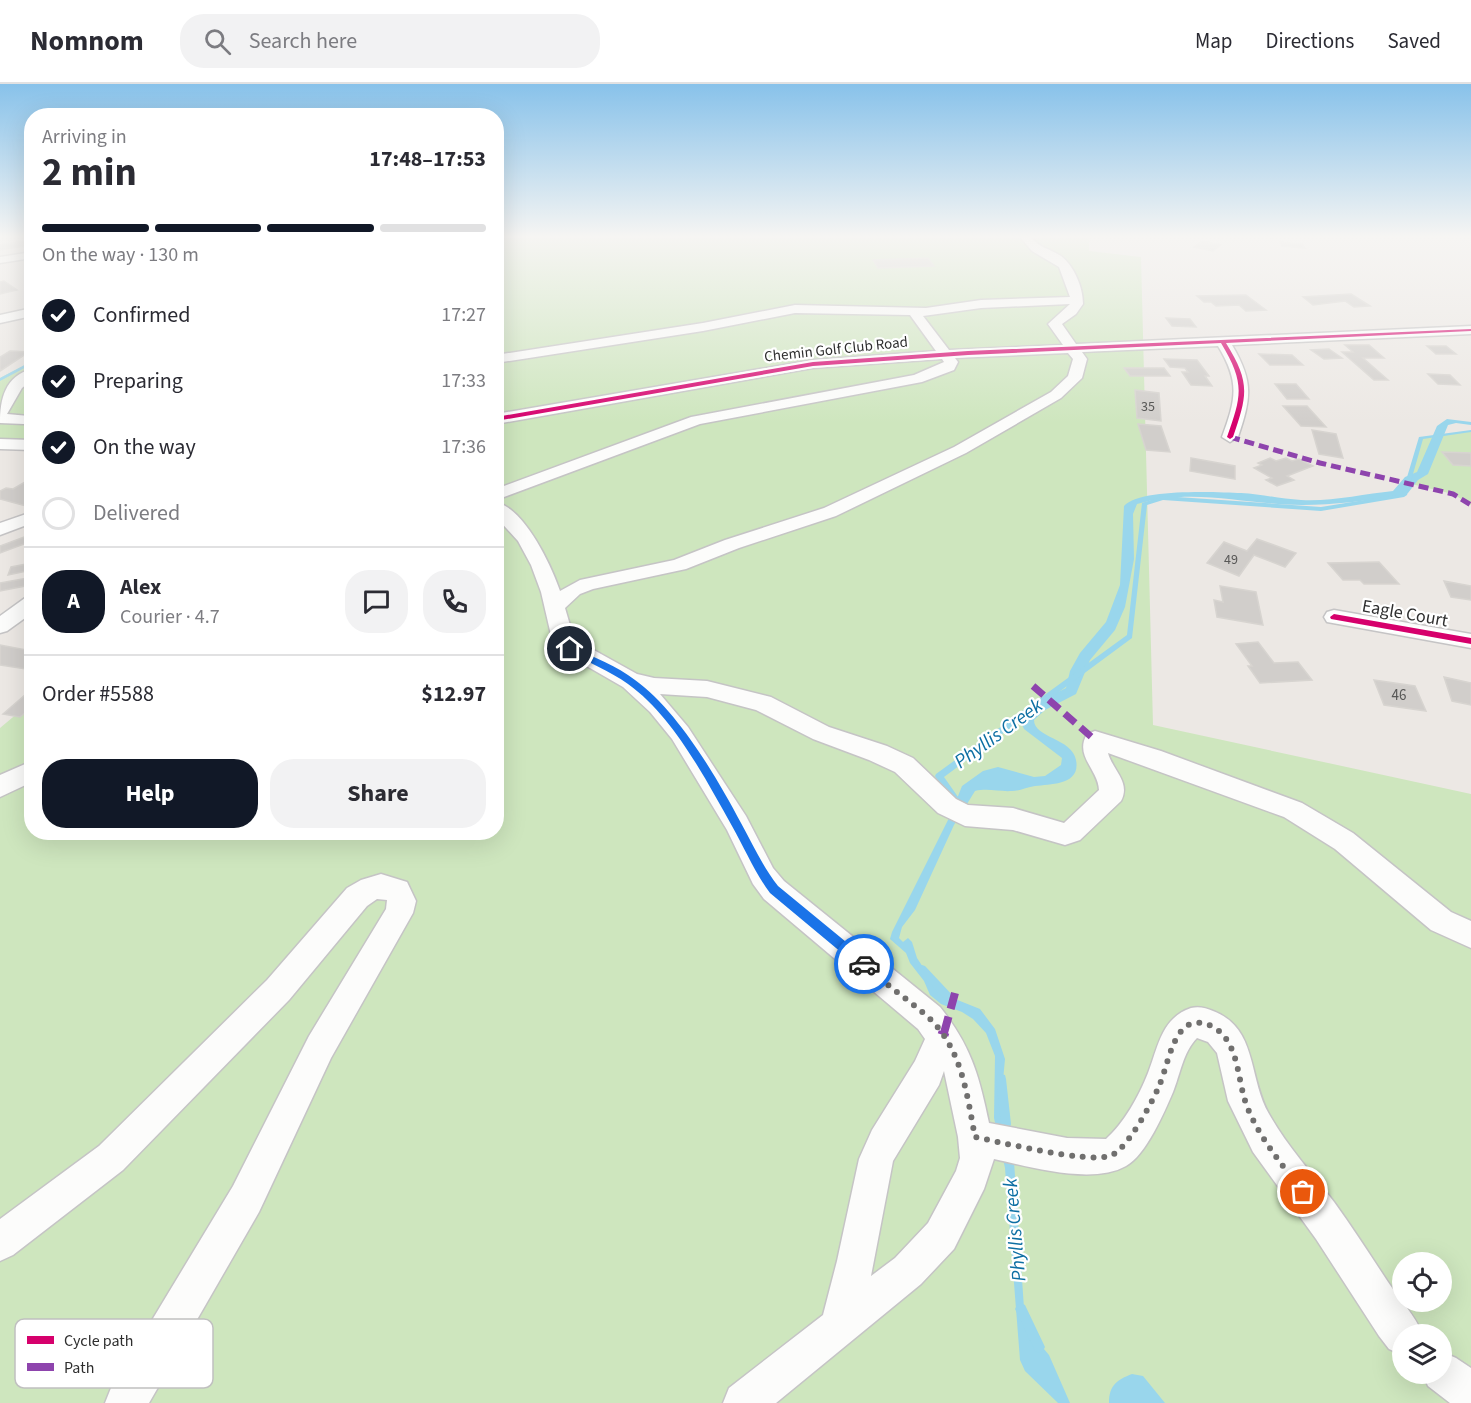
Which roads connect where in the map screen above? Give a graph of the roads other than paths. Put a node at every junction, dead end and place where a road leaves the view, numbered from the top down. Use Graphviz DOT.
graph roads {
  1 [pos="1077,300"];
  2 [pos="914,312"];
  3 [pos="24,314"];
  4 [pos="0,319"];
  5 [pos="1471,330"];
  6 [pos="1062,336"];
  7 [pos="936,340"];
  8 [pos="1222,342"];
  9 [pos="1074,350"];
  10 [pos="946,354"];
  11 [pos="504,358"];
  12 [pos="24,379"];
  13 [pos="0,415"];
  14 [pos="504,417"];
  15 [pos="24,420"];
  16 [pos="1230,437"];
  17 [pos="0,444"];
  18 [pos="24,445"];
  19 [pos="24,447"];
  20 [pos="0,459"];
  21 [pos="504,492"];
  22 [pos="504,513"];
  23 [pos="24,520"];
  24 [pos="0,529"];
  25 [pos="554,607"];
  26 [pos="24,609"];
  27 [pos="1334,617"];
  28 [pos="0,626"];
  29 [pos="1471,641"];
  30 [pos="631,681"];
  31 [pos="24,774"];
  32 [pos="0,787"];
  33 [pos="1471,935"];
  34 [pos="943,1035"];
  35 [pos="980,1138"];
  36 [pos="0,1242"];
  37 [pos="175,1319"];
  38 [pos="1395,1324"];
  39 [pos="839,1327"];
  40 [pos="1452,1379"];
  41 [pos="135,1388"];
  42 [pos="1471,1393"];
  43 [pos="126,1403"];
  44 [pos="744,1403"];
  1 -- 2 [label="street"];
  1 -- 6 [label="street"];
  2 -- 7 [label="street"];
  2 -- 11 [label="street"];
  3 -- 4 [label="street"];
  5 -- 8 [label="street, Chemin Golf Club Road"];
  6 -- 7 [label="street"];
  6 -- 9 [label="street"];
  7 -- 10 [label="street"];
  8 -- 9 [label="street, Chemin Golf Club Road"];
  8 -- 16 [label="street"];
  9 -- 10 [label="street, Chemin Golf Club Road"];
  9 -- 25 [label="street"];
  10 -- 14 [label="street, Chemin Golf Club Road"];
  10 -- 21 [label="street"];
  12 -- 13 [label="street"];
  13 -- 15 [label="street"];
  17 -- 18 [label="street"];
  19 -- 20 [label="street"];
  22 -- 25 [label="street"];
  23 -- 24 [label="street"];
  25 -- 30 [label="street"];
  26 -- 28 [label="street"];
  27 -- 29 [label="street, Eagle Court"];
  30 -- 33 [label="street"];
  30 -- 34 [label="street"];
  31 -- 32 [label="street"];
  34 -- 35 [label="street"];
  34 -- 39 [label="street"];
  35 -- 38 [label="street"];
  35 -- 39 [label="street"];
  36 -- 37 [label="street"];
  39 -- 44 [label="street"];
  40 -- 42 [label="street"];
  41 -- 43 [label="street"];
}
